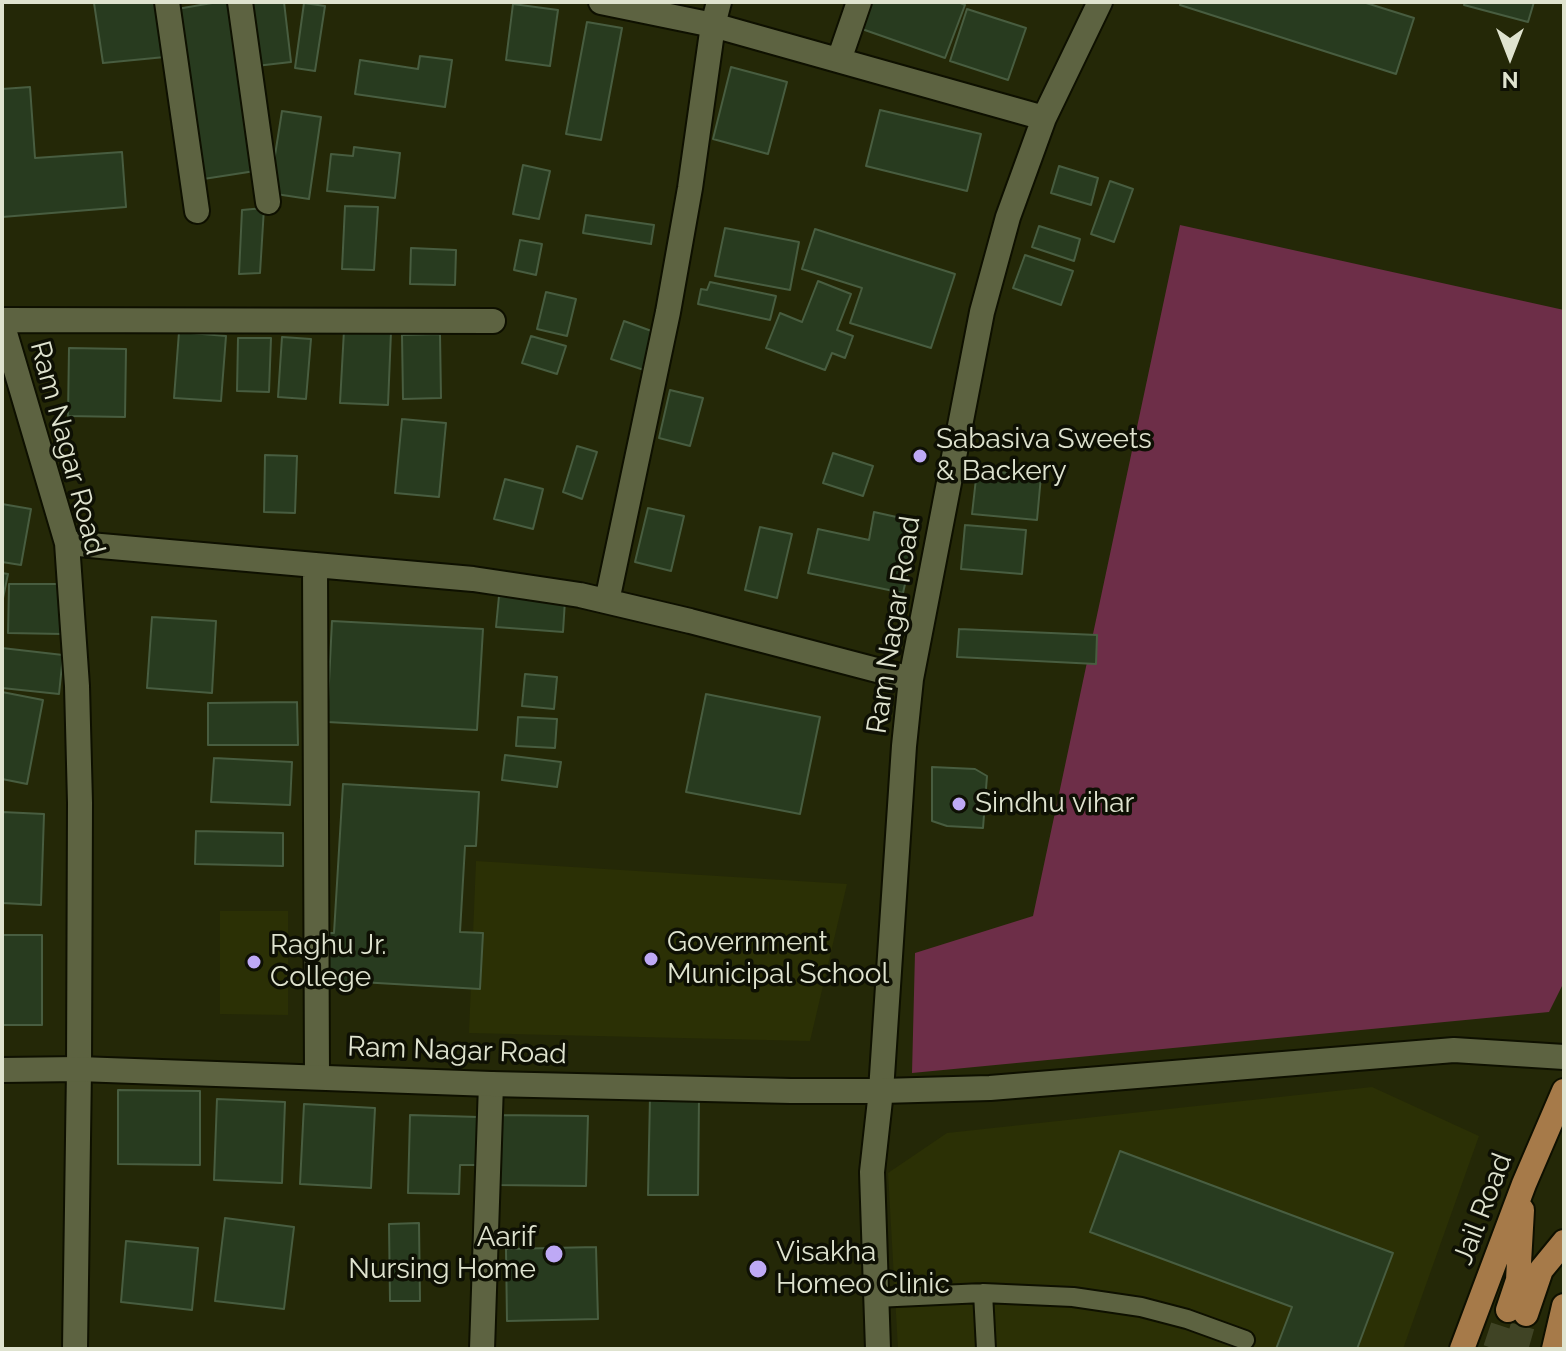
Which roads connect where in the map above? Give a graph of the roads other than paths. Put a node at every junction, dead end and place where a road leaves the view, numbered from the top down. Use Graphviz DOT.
graph roads {
  1 [pos="167,2"];
  2 [pos="240,2"];
  3 [pos="601,2"];
  4 [pos="859,2"];
  5 [pos="1100,2"];
  6 [pos="716,14"];
  7 [pos="839,60"];
  8 [pos="1044,118"];
  9 [pos="268,202"];
  10 [pos="197,211"];
  11 [pos="493,321"];
  12 [pos="2,322"];
  13 [pos="67,543"];
  14 [pos="315,565"];
  15 [pos="607,601"];
  16 [pos="911,679"];
  17 [pos="1564,1057"];
  18 [pos="79,1069"];
  19 [pos="2,1070"];
  20 [pos="317,1076"];
  21 [pos="491,1084"];
  22 [pos="881,1091"];
  23 [pos="1564,1091"];
  24 [pos="1524,1184"];
  25 [pos="1564,1242"];
  26 [pos="983,1293"];
  27 [pos="875,1298"];
  28 [pos="1564,1306"];
  29 [pos="1245,1340"];
  30 [pos="75,1349"];
  31 [pos="482,1349"];
  32 [pos="878,1349"];
  33 [pos="986,1349"];
  34 [pos="1462,1349"];
  35 [pos="1554,1349"];
  1 -- 10 [label="street"];
  2 -- 9 [label="street"];
  3 -- 6 [label="street"];
  4 -- 7 [label="street"];
  5 -- 8 [label="street, Ram Nagar Road"];
  6 -- 7 [label="street"];
  6 -- 15 [label="street"];
  7 -- 8 [label="street"];
  8 -- 16 [label="street, Ram Nagar Road"];
  11 -- 12 [label="street"];
  12 -- 13 [label="street, Ram Nagar Road"];
  13 -- 14 [label="street"];
  13 -- 18 [label="street, Ram Nagar Road"];
  14 -- 15 [label="street"];
  14 -- 20 [label="street"];
  15 -- 16 [label="street"];
  16 -- 22 [label="street, Ram Nagar Road"];
  17 -- 22 [label="street, Ram Nagar Road"];
  18 -- 19 [label="street, Ram Nagar Road"];
  18 -- 20 [label="street, Ram Nagar Road"];
  18 -- 30 [label="street, Ram Nagar Road"];
  20 -- 21 [label="street, Ram Nagar Road"];
  21 -- 22 [label="street, Ram Nagar Road"];
  21 -- 31 [label="street"];
  22 -- 27 [label="street"];
  23 -- 24 [label="main road, Jail Road"];
  24 -- 25 [label="main road"];
  24 -- 34 [label="main road, Jail Road"];
  26 -- 27 [label="lane"];
  26 -- 29 [label="lane"];
  26 -- 33 [label="lane"];
  27 -- 32 [label="street"];
  28 -- 35 [label="main road"];
}
